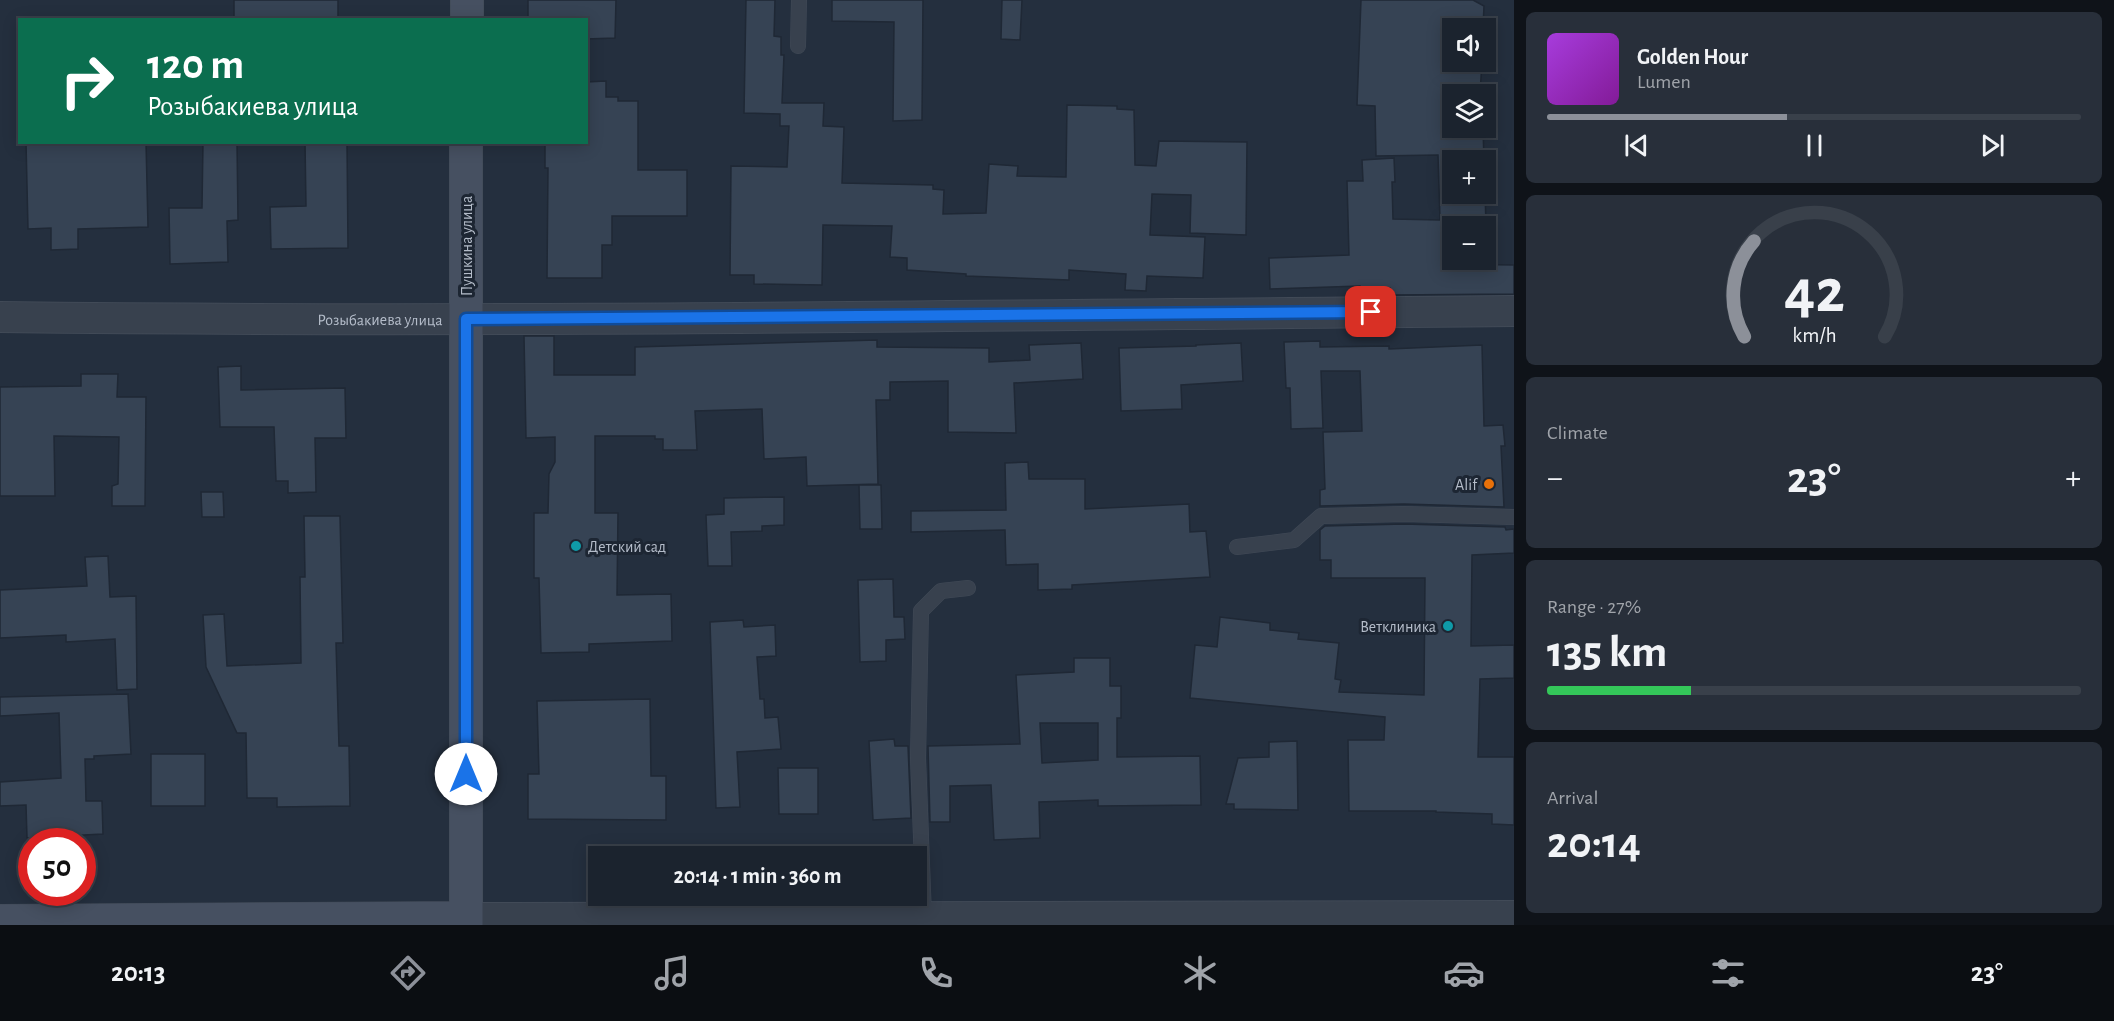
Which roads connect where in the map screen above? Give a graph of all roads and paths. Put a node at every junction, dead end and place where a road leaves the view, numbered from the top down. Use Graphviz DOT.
graph roads {
  1 [pos="467,0"];
  2 [pos="799,0"];
  3 [pos="467,18"];
  4 [pos="798,46"];
  5 [pos="466,144"];
  6 [pos="1514,311"];
  7 [pos="0,317"];
  8 [pos="466,319"];
  9 [pos="1514,517"];
  10 [pos="1237,547"];
  11 [pos="968,588"];
  12 [pos="924,916"];
  13 [pos="1514,916"];
  14 [pos="0,921"];
  15 [pos="466,922"];
  1 -- 3 [label="main road"];
  2 -- 4 [label="lane"];
  5 -- 8 [label="main road, Пушкина улица"];
  6 -- 8 [label="street, Розыбакиева улица"];
  7 -- 8 [label="street, Розыбакиева улица"];
  8 -- 15 [label="main road, Пушкина улица"];
  9 -- 10 [label="lane"];
  11 -- 12 [label="lane"];
  12 -- 13 [label="street"];
  12 -- 15 [label="street"];
  14 -- 15 [label="main road"];
}
